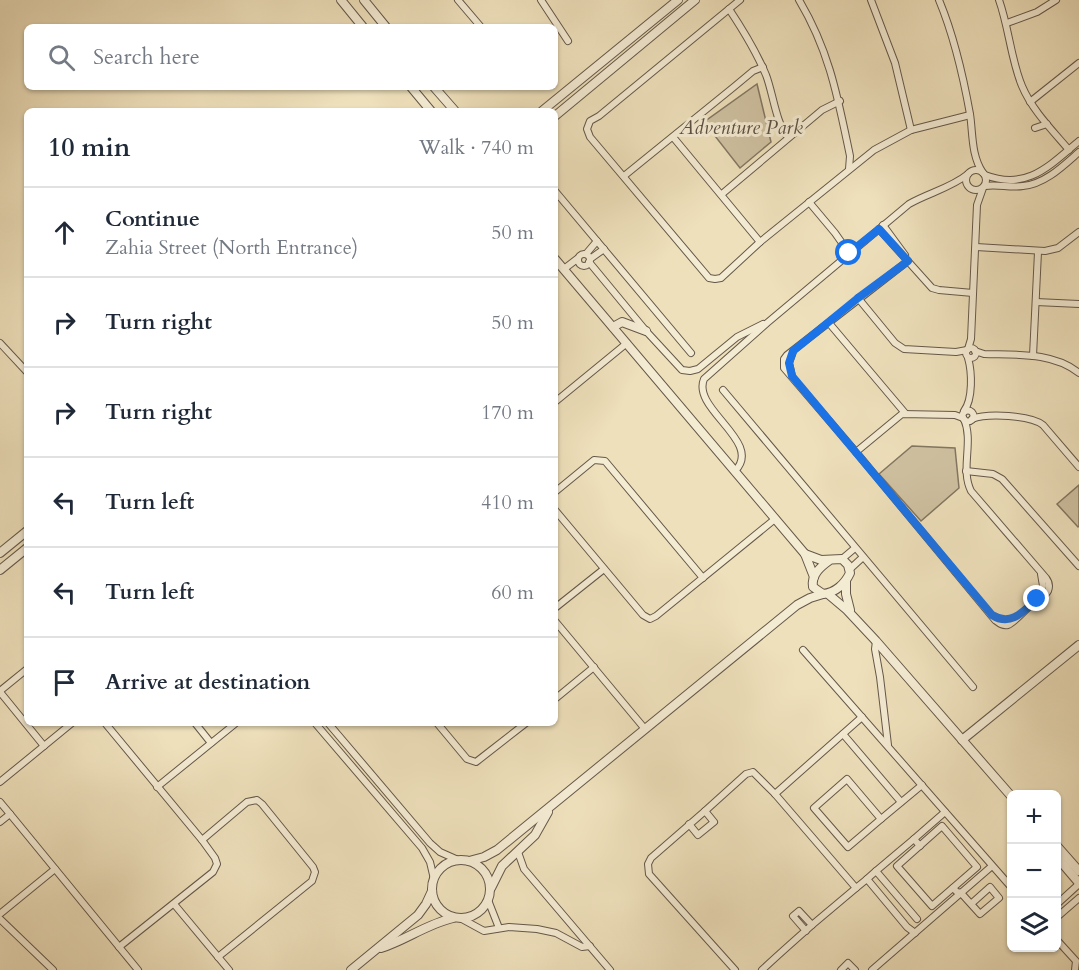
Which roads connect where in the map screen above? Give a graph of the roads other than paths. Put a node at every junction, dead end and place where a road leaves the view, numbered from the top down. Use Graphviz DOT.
graph roads {
  1 [pos="342,0"];
  2 [pos="364,0"];
  3 [pos="459,0"];
  4 [pos="541,0"];
  5 [pos="678,0"];
  6 [pos="695,0"];
  7 [pos="740,0"];
  8 [pos="799,0"];
  9 [pos="871,0"];
  10 [pos="939,0"];
  11 [pos="999,0"];
  12 [pos="1056,0"];
  13 [pos="729,9"];
  14 [pos="1007,22"];
  15 [pos="361,24"];
  16 [pos="384,24"];
  17 [pos="479,24"];
  18 [pos="557,24"];
  19 [pos="558,25"];
  20 [pos="568,40"];
  21 [pos="1079,63"];
  22 [pos="762,67"];
  23 [pos="414,90"];
  24 [pos="438,90"];
  25 [pos="840,101"];
  26 [pos="1030,102"];
  27 [pos="428,108"];
  28 [pos="452,108"];
  29 [pos="546,108"];
  30 [pos="558,114"];
  31 [pos="970,115"];
  32 [pos="1047,124"];
  33 [pos="1035,128"];
  34 [pos="911,130"];
  35 [pos="673,137"];
  36 [pos="788,137"];
  37 [pos="1079,141"];
  38 [pos="1069,150"];
  39 [pos="849,152"];
  40 [pos="1079,152"];
  41 [pos="974,153"];
  42 [pos="1073,157"];
  43 [pos="862,159"];
  44 [pos="1079,164"];
  45 [pos="848,170"];
  46 [pos="968,174"];
  47 [pos="984,174"];
  48 [pos="624,176"];
  49 [pos="951,185"];
  50 [pos="984,187"];
  51 [pos="970,188"];
  52 [pos="722,194"];
  53 [pos="558,195"];
  54 [pos="809,202"];
  55 [pos="977,205"];
  56 [pos="881,227"];
  57 [pos="1079,232"];
  58 [pos="597,241"];
  59 [pos="760,242"];
  60 [pos="976,247"];
  61 [pos="604,249"];
  62 [pos="851,251"];
  63 [pos="1038,252"];
  64 [pos="588,258"];
  65 [pos="558,261"];
  66 [pos="908,261"];
  67 [pos="579,262"];
  68 [pos="570,276"];
  69 [pos="973,293"];
  70 [pos="858,298"];
  71 [pos="1036,302"];
  72 [pos="1079,304"];
  73 [pos="767,323"];
  74 [pos="829,323"];
  75 [pos="613,327"];
  76 [pos="646,331"];
  77 [pos="733,339"];
  78 [pos="0,343"];
  79 [pos="627,343"];
  80 [pos="738,348"];
  81 [pos="692,353"];
  82 [pos="971,354"];
  83 [pos="1033,356"];
  84 [pos="705,363"];
  85 [pos="24,369"];
  86 [pos="711,372"];
  87 [pos="1079,373"];
  88 [pos="723,390"];
  89 [pos="558,400"];
  90 [pos="905,413"];
  91 [pos="968,416"];
  92 [pos="856,452"];
  93 [pos="1079,467"];
  94 [pos="735,471"];
  95 [pos="966,471"];
  96 [pos="558,490"];
  97 [pos="558,514"];
  98 [pos="776,519"];
  99 [pos="24,533"];
  100 [pos="855,548"];
  101 [pos="24,550"];
  102 [pos="0,553"];
  103 [pos="805,554"];
  104 [pos="863,557"];
  105 [pos="842,559"];
  106 [pos="830,560"];
  107 [pos="1079,566"];
  108 [pos="850,568"];
  109 [pos="604,569"];
  110 [pos="0,570"];
  111 [pos="703,578"];
  112 [pos="814,578"];
  113 [pos="846,580"];
  114 [pos="825,594"];
  115 [pos="558,606"];
  116 [pos="797,606"];
  117 [pos="852,615"];
  118 [pos="558,625"];
  119 [pos="876,641"];
  120 [pos="1079,645"];
  121 [pos="803,650"];
  122 [pos="594,667"];
  123 [pos="24,672"];
  124 [pos="973,687"];
  125 [pos="0,692"];
  126 [pos="558,697"];
  127 [pos="862,717"];
  128 [pos="24,721"];
  129 [pos="28,726"];
  130 [pos="68,726"];
  131 [pos="107,726"];
  132 [pos="197,726"];
  133 [pos="232,726"];
  134 [pos="318,726"];
  135 [pos="331,726"];
  136 [pos="440,726"];
  137 [pos="522,726"];
  138 [pos="645,729"];
  139 [pos="843,734"];
  140 [pos="962,740"];
  141 [pos="211,743"];
  142 [pos="44,746"];
  143 [pos="888,746"];
  144 [pos="0,782"];
  145 [pos="922,785"];
  146 [pos="157,787"];
  147 [pos="1007,792"];
  148 [pos="775,794"];
  149 [pos="0,802"];
  150 [pos="902,802"];
  151 [pos="550,808"];
  152 [pos="705,811"];
  153 [pos="945,812"];
  154 [pos="10,814"];
  155 [pos="881,819"];
  156 [pos="0,822"];
  157 [pos="689,824"];
  158 [pos="914,839"];
  159 [pos="202,840"];
  160 [pos="920,846"];
  161 [pos="1061,851"];
  162 [pos="518,852"];
  163 [pos="458,860"];
  164 [pos="469,861"];
  165 [pos="1061,862"];
  166 [pos="992,866"];
  167 [pos="55,869"];
  168 [pos="876,871"];
  169 [pos="1079,871"];
  170 [pos="434,879"];
  171 [pos="867,879"];
  172 [pos="882,879"];
  173 [pos="1006,882"];
  174 [pos="1079,884"];
  175 [pos="873,886"];
  176 [pos="490,888"];
  177 [pos="856,888"];
  178 [pos="953,888"];
  179 [pos="432,891"];
  180 [pos="995,892"];
  181 [pos="961,893"];
  182 [pos="1079,898"];
  183 [pos="488,900"];
  184 [pos="1061,900"];
  185 [pos="174,904"];
  186 [pos="971,904"];
  187 [pos="0,914"];
  188 [pos="1061,914"];
  189 [pos="457,918"];
  190 [pos="917,919"];
  191 [pos="0,920"];
  192 [pos="925,924"];
  193 [pos="812,925"];
  194 [pos="908,927"];
  195 [pos="499,928"];
  196 [pos="806,931"];
  197 [pos="915,933"];
  198 [pos="1061,945"];
  199 [pos="590,946"];
  200 [pos="119,947"];
  201 [pos="377,949"];
  202 [pos="218,957"];
  203 [pos="53,970"];
  204 [pos="138,970"];
  205 [pos="229,970"];
  206 [pos="351,970"];
  207 [pos="610,970"];
  208 [pos="735,970"];
  209 [pos="762,970"];
  210 [pos="841,970"];
  211 [pos="855,970"];
  212 [pos="872,970"];
  213 [pos="1075,970"];
  1 -- 15 [label="street"];
  2 -- 16 [label="street"];
  3 -- 17 [label="street"];
  4 -- 18 [label="street"];
  5 -- 29 [label="street"];
  6 -- 30 [label="street"];
  7 -- 13 [label="street"];
  8 -- 25 [label="street"];
  9 -- 34 [label="street"];
  10 -- 31 [label="street"];
  11 -- 14 [label="street"];
  12 -- 14 [label="street"];
  13 -- 22 [label="street"];
  13 -- 48 [label="street"];
  14 -- 26 [label="street"];
  19 -- 20 [label="street"];
  21 -- 26 [label="street"];
  22 -- 35 [label="street"];
  22 -- 36 [label="street"];
  23 -- 27 [label="street"];
  24 -- 28 [label="street"];
  25 -- 36 [label="street"];
  25 -- 39 [label="street"];
  26 -- 32 [label="street"];
  31 -- 34 [label="street"];
  31 -- 41 [label="street"];
  32 -- 33 [label="street"];
  32 -- 38 [label="street"];
  34 -- 43 [label="street"];
  35 -- 48 [label="street"];
  35 -- 52 [label="street"];
  36 -- 52 [label="street"];
  37 -- 38 [label="street"];
  38 -- 47 [label="street"];
  39 -- 43 [label="street"];
  39 -- 45 [label="street"];
  40 -- 42 [label="street"];
  41 -- 46 [label="street"];
  41 -- 47 [label="street"];
  42 -- 44 [label="street"];
  42 -- 50 [label="street"];
  43 -- 45 [label="street"];
  45 -- 54 [label="street"];
  46 -- 47 [label="street"];
  46 -- 49 [label="street"];
  46 -- 51 [label="street"];
  47 -- 50 [label="street"];
  48 -- 59 [label="street"];
  49 -- 51 [label="street"];
  49 -- 56 [label="street"];
  50 -- 51 [label="street"];
  50 -- 55 [label="street"];
  51 -- 55 [label="street"];
  52 -- 59 [label="street"];
  53 -- 58 [label="street"];
  54 -- 59 [label="street"];
  54 -- 62 [label="street"];
  55 -- 60 [label="street"];
  56 -- 62 [label="street"];
  56 -- 66 [label="street"];
  57 -- 63 [label="street"];
  58 -- 61 [label="street"];
  58 -- 64 [label="street"];
  60 -- 63 [label="street"];
  60 -- 69 [label="street"];
  61 -- 64 [label="street"];
  61 -- 81 [label="street"];
  62 -- 73 [label="street"];
  63 -- 71 [label="street"];
  64 -- 67 [label="street"];
  64 -- 67 [label="street"];
  64 -- 76 [label="street"];
  65 -- 67 [label="street"];
  65 -- 68 [label="street"];
  66 -- 69 [label="street"];
  66 -- 70 [label="street"];
  67 -- 68 [label="street"];
  68 -- 75 [label="street"];
  69 -- 82 [label="street"];
  70 -- 74 [label="street"];
  70 -- 82 [label="street"];
  71 -- 72 [label="street"];
  71 -- 83 [label="street"];
  73 -- 77 [label="street"];
  73 -- 80 [label="street"];
  74 -- 90 [label="street"];
  74 -- 92 [label="street"];
  75 -- 76 [label="street"];
  75 -- 79 [label="street"];
  76 -- 84 [label="street"];
  77 -- 80 [label="street"];
  77 -- 84 [label="street"];
  78 -- 85 [label="street"];
  79 -- 89 [label="street"];
  79 -- 94 [label="street"];
  80 -- 86 [label="street"];
  82 -- 83 [label="street"];
  82 -- 91 [label="street"];
  83 -- 87 [label="street"];
  84 -- 86 [label="street"];
  86 -- 94 [label="street"];
  88 -- 100 [label="street"];
  90 -- 91 [label="street"];
  90 -- 92 [label="street"];
  91 -- 93 [label="street"];
  91 -- 95 [label="street"];
  92 -- 95 [label="street"];
  94 -- 98 [label="street"];
  95 -- 107 [label="street"];
  96 -- 111 [label="street"];
  97 -- 109 [label="street"];
  98 -- 103 [label="street"];
  98 -- 111 [label="street"];
  99 -- 102 [label="street"];
  100 -- 104 [label="street"];
  100 -- 105 [label="street"];
  101 -- 110 [label="street"];
  103 -- 106 [label="street"];
  103 -- 112 [label="street"];
  104 -- 108 [label="street"];
  104 -- 124 [label="street"];
  105 -- 106 [label="street"];
  105 -- 108 [label="street"];
  106 -- 112 [label="street"];
  108 -- 113 [label="street"];
  109 -- 111 [label="street"];
  109 -- 115 [label="street"];
  112 -- 114 [label="street"];
  112 -- 116 [label="street"];
  113 -- 114 [label="street"];
  113 -- 117 [label="street"];
  114 -- 116 [label="street"];
  114 -- 117 [label="street"];
  116 -- 138 [label="street"];
  117 -- 119 [label="street"];
  118 -- 122 [label="street"];
  119 -- 140 [label="street"];
  119 -- 143 [label="street"];
  120 -- 140 [label="street"];
  121 -- 127 [label="street"];
  122 -- 126 [label="street"];
  122 -- 138 [label="street"];
  123 -- 125 [label="street"];
  125 -- 128 [label="street"];
  127 -- 139 [label="street"];
  127 -- 143 [label="street"];
  129 -- 142 [label="street"];
  130 -- 142 [label="street"];
  131 -- 146 [label="street"];
  132 -- 141 [label="street"];
  133 -- 141 [label="street"];
  134 -- 170 [label="street"];
  135 -- 163 [label="street"];
  136 -- 137 [label="street"];
  138 -- 151 [label="street"];
  139 -- 148 [label="street"];
  139 -- 150 [label="street"];
  140 -- 147 [label="street"];
  141 -- 146 [label="street"];
  142 -- 144 [label="street"];
  143 -- 145 [label="street"];
  145 -- 150 [label="street"];
  145 -- 153 [label="street"];
  146 -- 159 [label="street"];
  148 -- 152 [label="street"];
  148 -- 177 [label="street"];
  149 -- 154 [label="street"];
  150 -- 155 [label="street"];
  151 -- 162 [label="street"];
  151 -- 164 [label="street"];
  152 -- 157 [label="street"];
  152 -- 157 [label="street"];
  153 -- 158 [label="street"];
  153 -- 166 [label="street"];
  154 -- 156 [label="street"];
  154 -- 167 [label="street"];
  155 -- 155 [label="street"];
  157 -- 208 [label="street"];
  158 -- 160 [label="street"];
  158 -- 168 [label="street"];
  159 -- 185 [label="street"];
  159 -- 202 [label="street"];
  160 -- 178 [label="street"];
  160 -- 178 [label="street"];
  161 -- 169 [label="street"];
  162 -- 176 [label="street"];
  162 -- 199 [label="street"];
  163 -- 164 [label="street"];
  163 -- 170 [label="street"];
  164 -- 176 [label="street"];
  165 -- 174 [label="street"];
  166 -- 173 [label="street"];
  166 -- 181 [label="street"];
  167 -- 187 [label="street"];
  167 -- 200 [label="street"];
  168 -- 171 [label="street"];
  168 -- 172 [label="street"];
  170 -- 179 [label="street"];
  171 -- 175 [label="street"];
  171 -- 177 [label="street"];
  172 -- 175 [label="street"];
  172 -- 190 [label="street"];
  173 -- 180 [label="street"];
  174 -- 184 [label="street"];
  175 -- 194 [label="street"];
  176 -- 183 [label="street"];
  177 -- 193 [label="street"];
  178 -- 181 [label="street"];
  179 -- 189 [label="street"];
  179 -- 201 [label="street"];
  180 -- 186 [label="street"];
  180 -- 186 [label="street"];
  181 -- 186 [label="street"];
  181 -- 192 [label="street"];
  182 -- 188 [label="street"];
  183 -- 189 [label="street"];
  183 -- 195 [label="street"];
  185 -- 200 [label="street"];
  185 -- 202 [label="street"];
  189 -- 195 [label="street"];
  189 -- 201 [label="street"];
  190 -- 192 [label="street"];
  190 -- 194 [label="street"];
  191 -- 203 [label="street"];
  192 -- 197 [label="street"];
  193 -- 196 [label="street"];
  193 -- 196 [label="street"];
  194 -- 197 [label="street"];
  195 -- 199 [label="street"];
  196 -- 209 [label="street"];
  197 -- 212 [label="street"];
  198 -- 213 [label="street"];
  199 -- 207 [label="street"];
  200 -- 204 [label="street"];
  201 -- 206 [label="street"];
  202 -- 205 [label="street"];
  210 -- 211 [label="street"];
}
